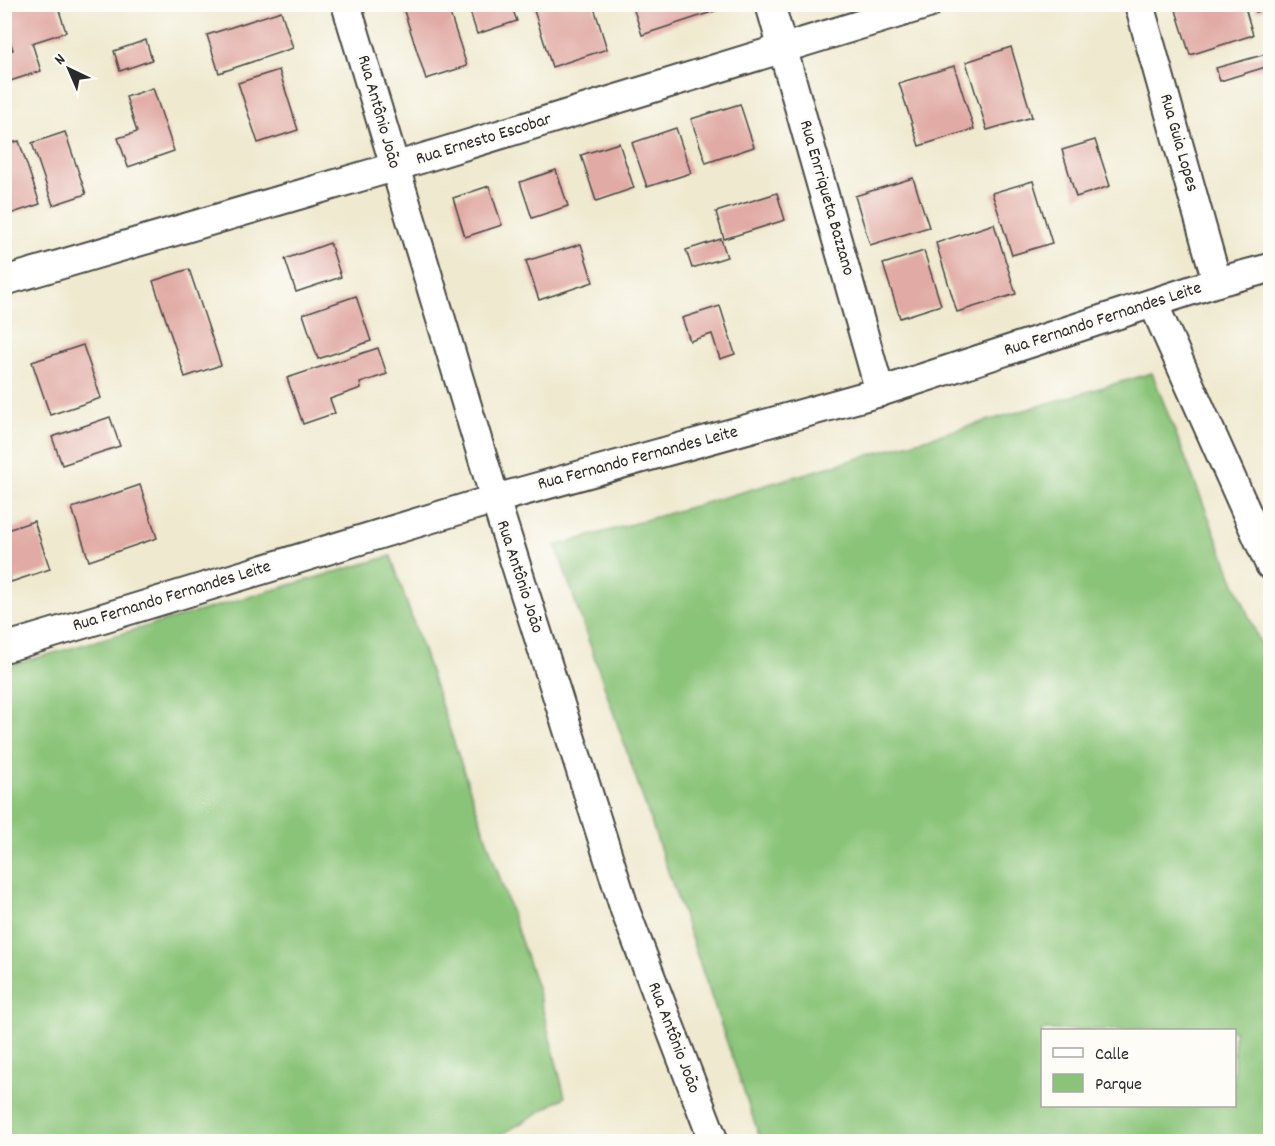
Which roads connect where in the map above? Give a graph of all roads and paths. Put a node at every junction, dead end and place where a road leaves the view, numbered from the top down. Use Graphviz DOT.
graph roads {
  1 [pos="346,4"];
  2 [pos="770,4"];
  3 [pos="928,4"];
  4 [pos="1139,4"];
  5 [pos="784,50"];
  6 [pos="394,167"];
  7 [pos="1270,268"];
  8 [pos="4,281"];
  9 [pos="1217,282"];
  10 [pos="1154,305"];
  11 [pos="880,392"];
  12 [pos="495,498"];
  13 [pos="1270,565"];
  14 [pos="4,648"];
  15 [pos="714,1142"];
  1 -- 6 [label="street, Rua Antônio João"];
  2 -- 5 [label="street, Rua Enrriqueta Bazzano"];
  3 -- 5 [label="street, Rua Ernesto Escobar"];
  4 -- 9 [label="street, Rua Guia Lopes"];
  5 -- 6 [label="street, Rua Ernesto Escobar"];
  5 -- 11 [label="street, Rua Enrriqueta Bazzano"];
  6 -- 8 [label="street, Rua Ernesto Escobar"];
  6 -- 12 [label="street, Rua Antônio João"];
  7 -- 9 [label="street, Rua Fernando Fernandes Leite"];
  9 -- 10 [label="street, Rua Fernando Fernandes Leite"];
  10 -- 11 [label="street, Rua Fernando Fernandes Leite"];
  10 -- 13 [label="street"];
  11 -- 12 [label="street, Rua Fernando Fernandes Leite"];
  12 -- 14 [label="street, Rua Fernando Fernandes Leite"];
  12 -- 15 [label="street, Rua Antônio João"];
}
